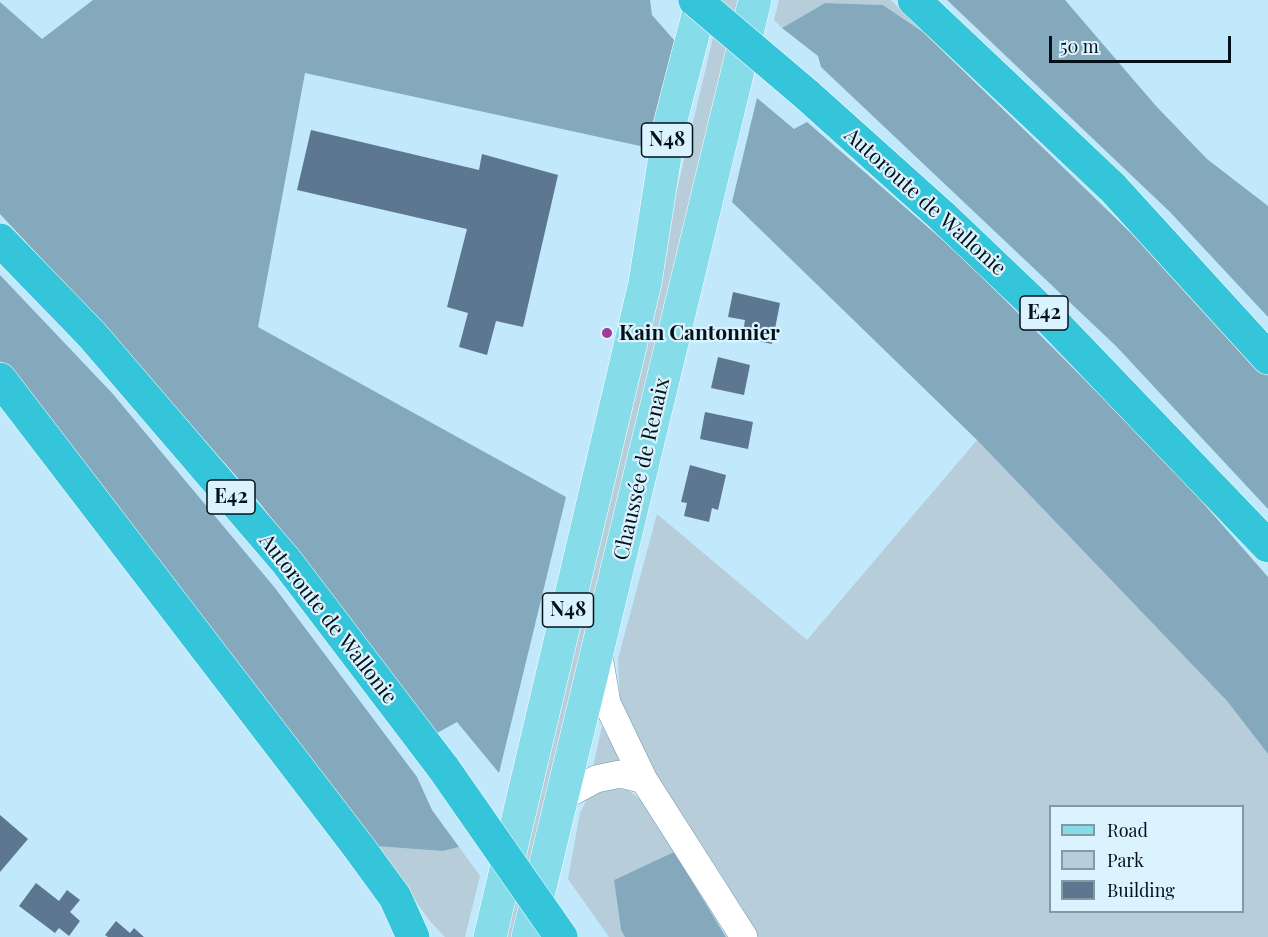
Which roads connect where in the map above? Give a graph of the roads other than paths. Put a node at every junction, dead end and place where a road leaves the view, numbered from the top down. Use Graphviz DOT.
graph roads {
  1 [pos="695,0"];
  2 [pos="702,0"];
  3 [pos="755,0"];
  4 [pos="914,0"];
  5 [pos="0,240"];
  6 [pos="1268,358"];
  7 [pos="0,379"];
  8 [pos="1268,546"];
  9 [pos="598,650"];
  10 [pos="644,780"];
  11 [pos="561,798"];
  12 [pos="413,937"];
  13 [pos="490,937"];
  14 [pos="528,937"];
  15 [pos="561,937"];
  16 [pos="744,937"];
  1 -- 8 [label="highway, Autoroute de Wallonie / E42, bridge"];
  2 -- 13 [label="main road, Chaussée de Renaix / N48"];
  3 -- 9 [label="main road, Chaussée de Renaix / N48"];
  4 -- 6 [label="highway"];
  5 -- 15 [label="highway, Autoroute de Wallonie / E42, bridge"];
  7 -- 12 [label="highway"];
  9 -- 10 [label="street"];
  9 -- 11 [label="main road, Chaussée de Renaix / N48"];
  10 -- 11 [label="street"];
  10 -- 16 [label="street"];
  11 -- 14 [label="main road, Chaussée de Renaix / N48"];
}
